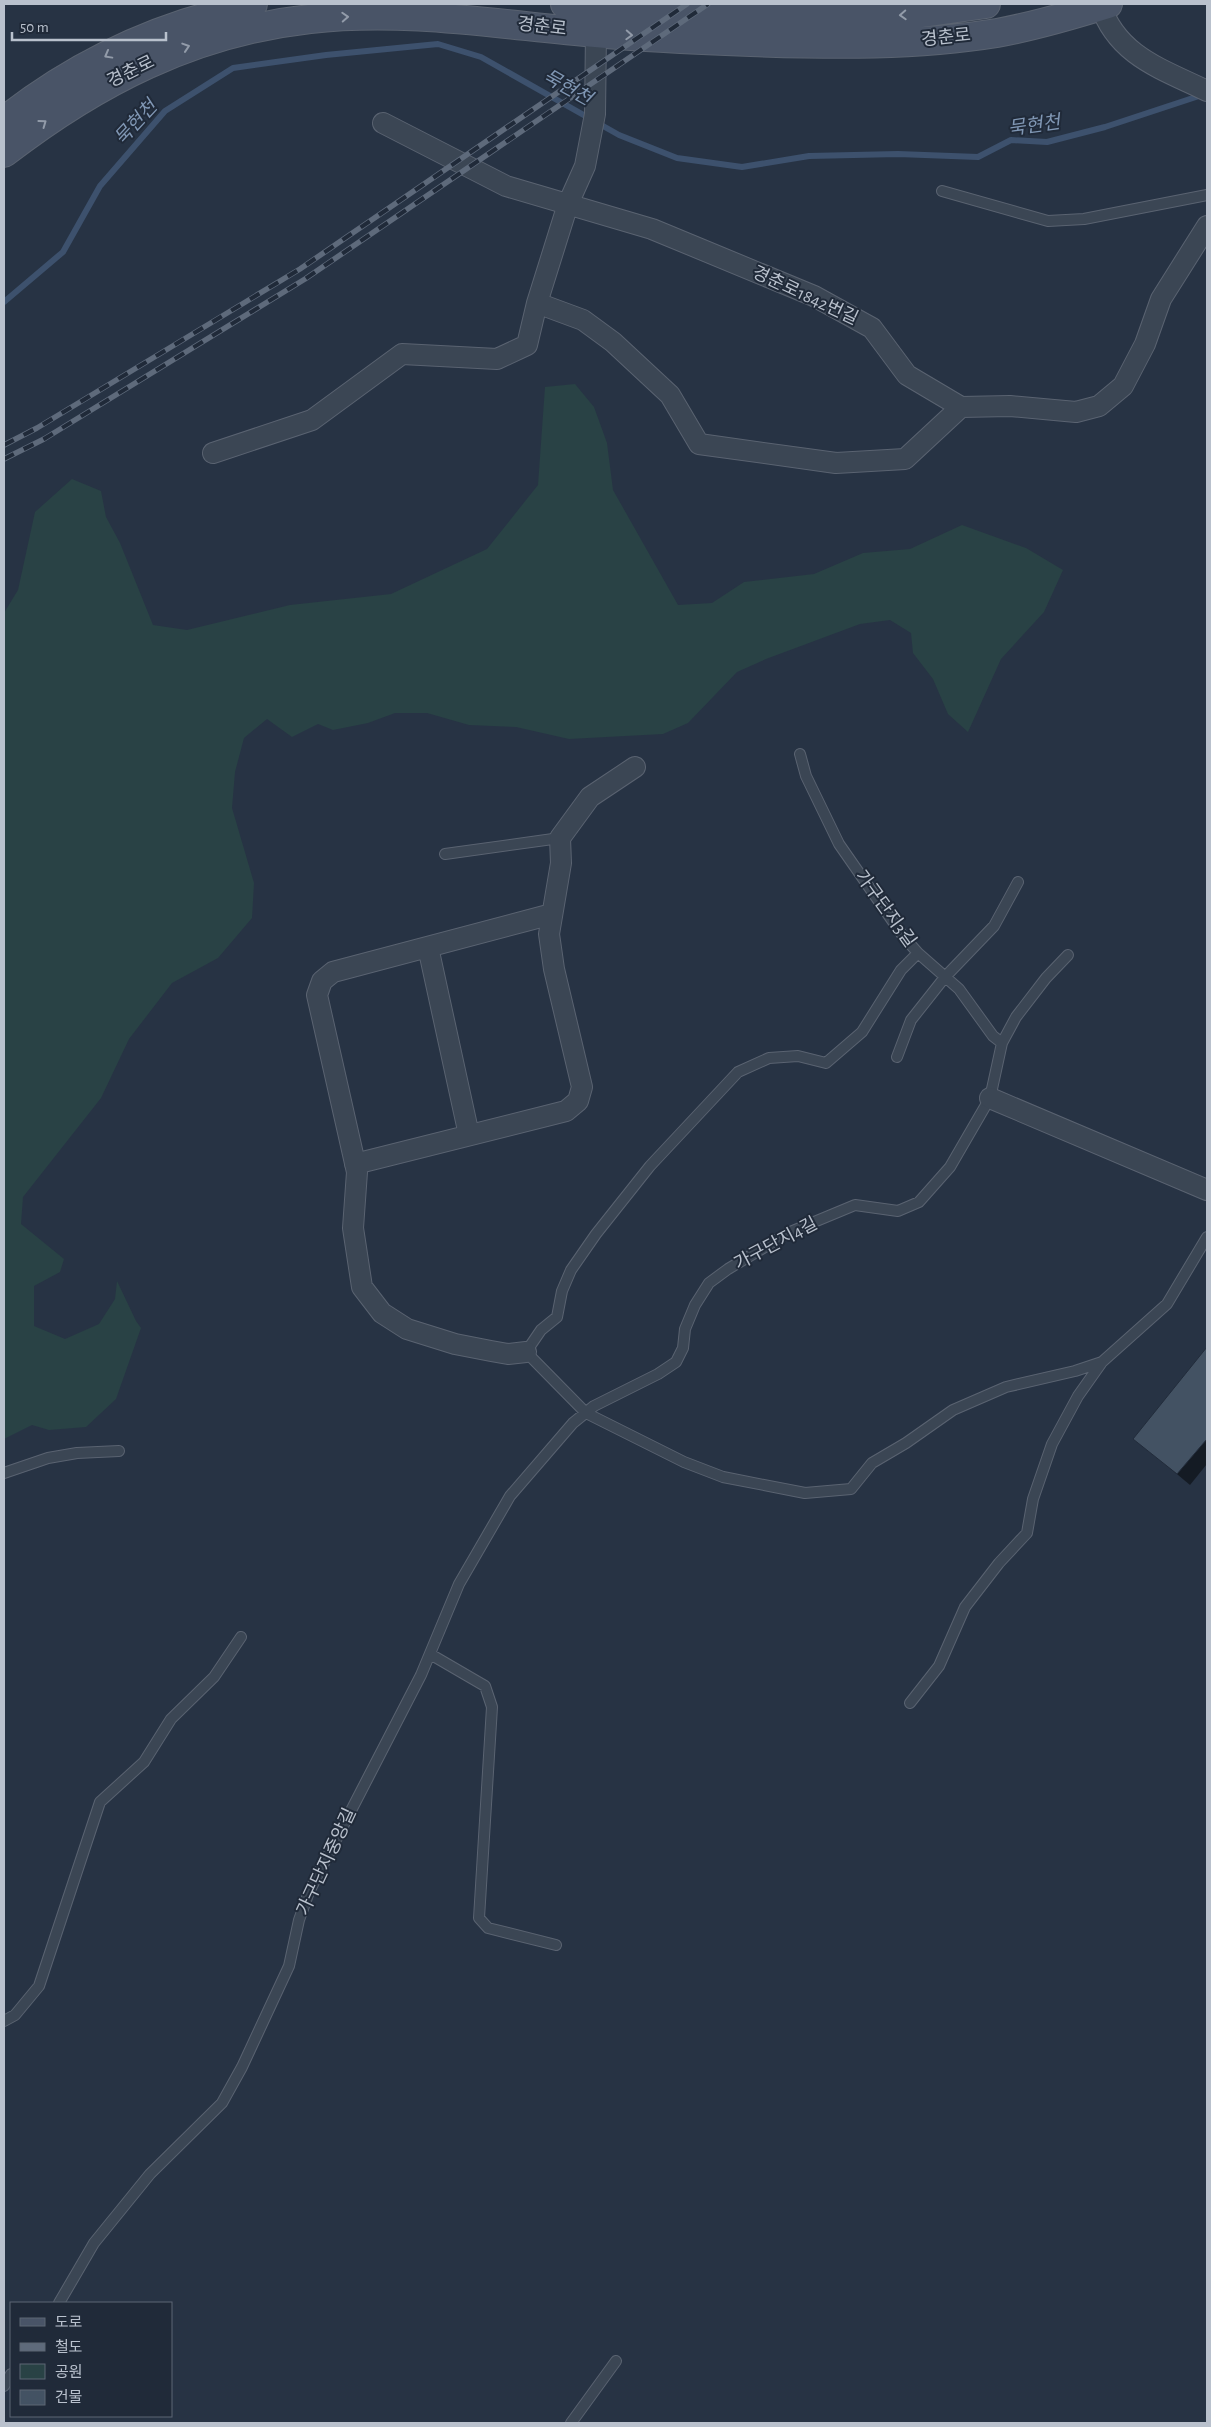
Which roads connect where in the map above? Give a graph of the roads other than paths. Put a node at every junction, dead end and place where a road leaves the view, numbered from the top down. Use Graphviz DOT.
graph roads {
  1 [pos="253,4"];
  2 [pos="565,4"];
  3 [pos="881,4"];
  4 [pos="986,4"];
  5 [pos="1103,5"];
  6 [pos="838,16"];
  7 [pos="596,33"];
  8 [pos="1207,91"];
  9 [pos="4,121"];
  10 [pos="383,123"];
  11 [pos="4,153"];
  12 [pos="942,191"];
  13 [pos="1207,196"];
  14 [pos="568,204"];
  15 [pos="1207,226"];
  16 [pos="537,303"];
  17 [pos="961,407"];
  18 [pos="213,453"];
  19 [pos="800,754"];
  20 [pos="635,768"];
  21 [pos="560,838"];
  22 [pos="445,854"];
  23 [pos="1018,882"];
  24 [pos="552,914"];
  25 [pos="428,947"];
  26 [pos="918,953"];
  27 [pos="1068,955"];
  28 [pos="945,977"];
  29 [pos="1002,1043"];
  30 [pos="897,1057"];
  31 [pos="990,1098"];
  32 [pos="469,1135"];
  33 [pos="355,1164"];
  34 [pos="1207,1190"];
  35 [pos="1207,1237"];
  36 [pos="526,1352"];
  37 [pos="1102,1362"];
  38 [pos="586,1413"];
  39 [pos="119,1451"];
  40 [pos="4,1473"];
  41 [pos="241,1638"];
  42 [pos="430,1654"];
  43 [pos="910,1703"];
  44 [pos="556,1945"];
  45 [pos="4,2021"];
  46 [pos="60,2302"];
  47 [pos="616,2361"];
  48 [pos="572,2423"];
  1 -- 9 [label="street, 경춘로, one-way"];
  2 -- 6 [label="street, 경춘로"];
  3 -- 6 [label="lane"];
  4 -- 6 [label="street, 경춘로, one-way"];
  7 -- 5 [label="street, 경춘로, one-way"];
  5 -- 8 [label="street"];
  11 -- 7 [label="street, 경춘로, one-way"];
  7 -- 14 [label="street"];
  10 -- 14 [label="street, 경춘로1842번길"];
  12 -- 13 [label="lane"];
  14 -- 16 [label="street"];
  14 -- 17 [label="street, 경춘로1842번길"];
  15 -- 17 [label="street"];
  16 -- 17 [label="street"];
  16 -- 18 [label="street"];
  19 -- 26 [label="lane, 가구단지3길"];
  20 -- 21 [label="street"];
  21 -- 22 [label="lane"];
  21 -- 24 [label="street"];
  23 -- 28 [label="lane"];
  24 -- 25 [label="street"];
  24 -- 32 [label="street"];
  25 -- 32 [label="street"];
  25 -- 33 [label="street"];
  26 -- 28 [label="lane, 가구단지3길"];
  26 -- 36 [label="lane"];
  27 -- 29 [label="lane, 가구단지4길"];
  28 -- 29 [label="lane, 가구단지3길"];
  28 -- 30 [label="lane"];
  29 -- 31 [label="lane, 가구단지4길"];
  31 -- 34 [label="street"];
  31 -- 38 [label="lane, 가구단지4길"];
  32 -- 33 [label="street"];
  33 -- 36 [label="street"];
  35 -- 37 [label="lane"];
  36 -- 38 [label="lane"];
  37 -- 38 [label="lane"];
  37 -- 43 [label="lane"];
  38 -- 42 [label="lane, 가구단지중앙길"];
  39 -- 40 [label="lane"];
  41 -- 45 [label="lane"];
  42 -- 44 [label="lane"];
  42 -- 46 [label="lane, 가구단지중앙길"];
  47 -- 48 [label="lane"];
}
